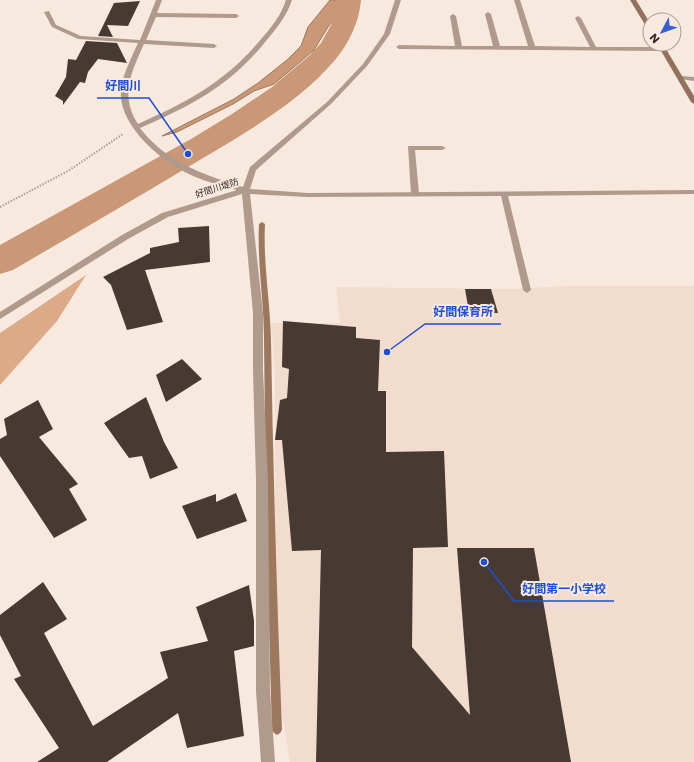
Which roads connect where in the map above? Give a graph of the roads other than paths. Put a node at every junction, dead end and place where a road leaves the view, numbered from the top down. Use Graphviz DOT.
graph roads {
  1 [pos="159,0"];
  2 [pos="289,0"];
  3 [pos="398,0"];
  4 [pos="517,0"];
  5 [pos="634,0"];
  6 [pos="47,12"];
  7 [pos="488,14"];
  8 [pos="642,14"];
  9 [pos="154,15"];
  10 [pos="236,16"];
  11 [pos="453,16"];
  12 [pos="578,18"];
  13 [pos="142,42"];
  14 [pos="214,46"];
  15 [pos="399,47"];
  16 [pos="642,47"];
  17 [pos="459,48"];
  18 [pos="497,48"];
  19 [pos="532,48"];
  20 [pos="594,48"];
  21 [pos="665,52"];
  22 [pos="681,78"];
  23 [pos="694,79"];
  24 [pos="694,102"];
  25 [pos="137,129"];
  26 [pos="442,148"];
  27 [pos="246,190"];
  28 [pos="694,192"];
  29 [pos="415,194"];
  30 [pos="504,194"];
  31 [pos="527,290"];
  32 [pos="0,316"];
  33 [pos="268,762"];
  1 -- 9 [label="street"];
  2 -- 25 [label="street"];
  3 -- 27 [label="street, 好間川堤防"];
  4 -- 19 [label="street"];
  5 -- 8 [label="street"];
  6 -- 13 [label="street"];
  7 -- 18 [label="street"];
  9 -- 10 [label="street"];
  9 -- 13 [label="street"];
  11 -- 17 [label="street"];
  12 -- 20 [label="street"];
  13 -- 14 [label="street"];
  13 -- 25 [label="street"];
  15 -- 17 [label="street"];
  16 -- 20 [label="street"];
  17 -- 18 [label="street"];
  18 -- 19 [label="street"];
  19 -- 20 [label="street"];
  21 -- 22 [label="street"];
  22 -- 23 [label="street"];
  22 -- 24 [label="street"];
  25 -- 27 [label="street"];
  26 -- 29 [label="street"];
  27 -- 29 [label="street"];
  27 -- 32 [label="street, 好間川堤防"];
  27 -- 33 [label="street"];
  28 -- 30 [label="street"];
  29 -- 30 [label="street"];
  30 -- 31 [label="street"];
}
